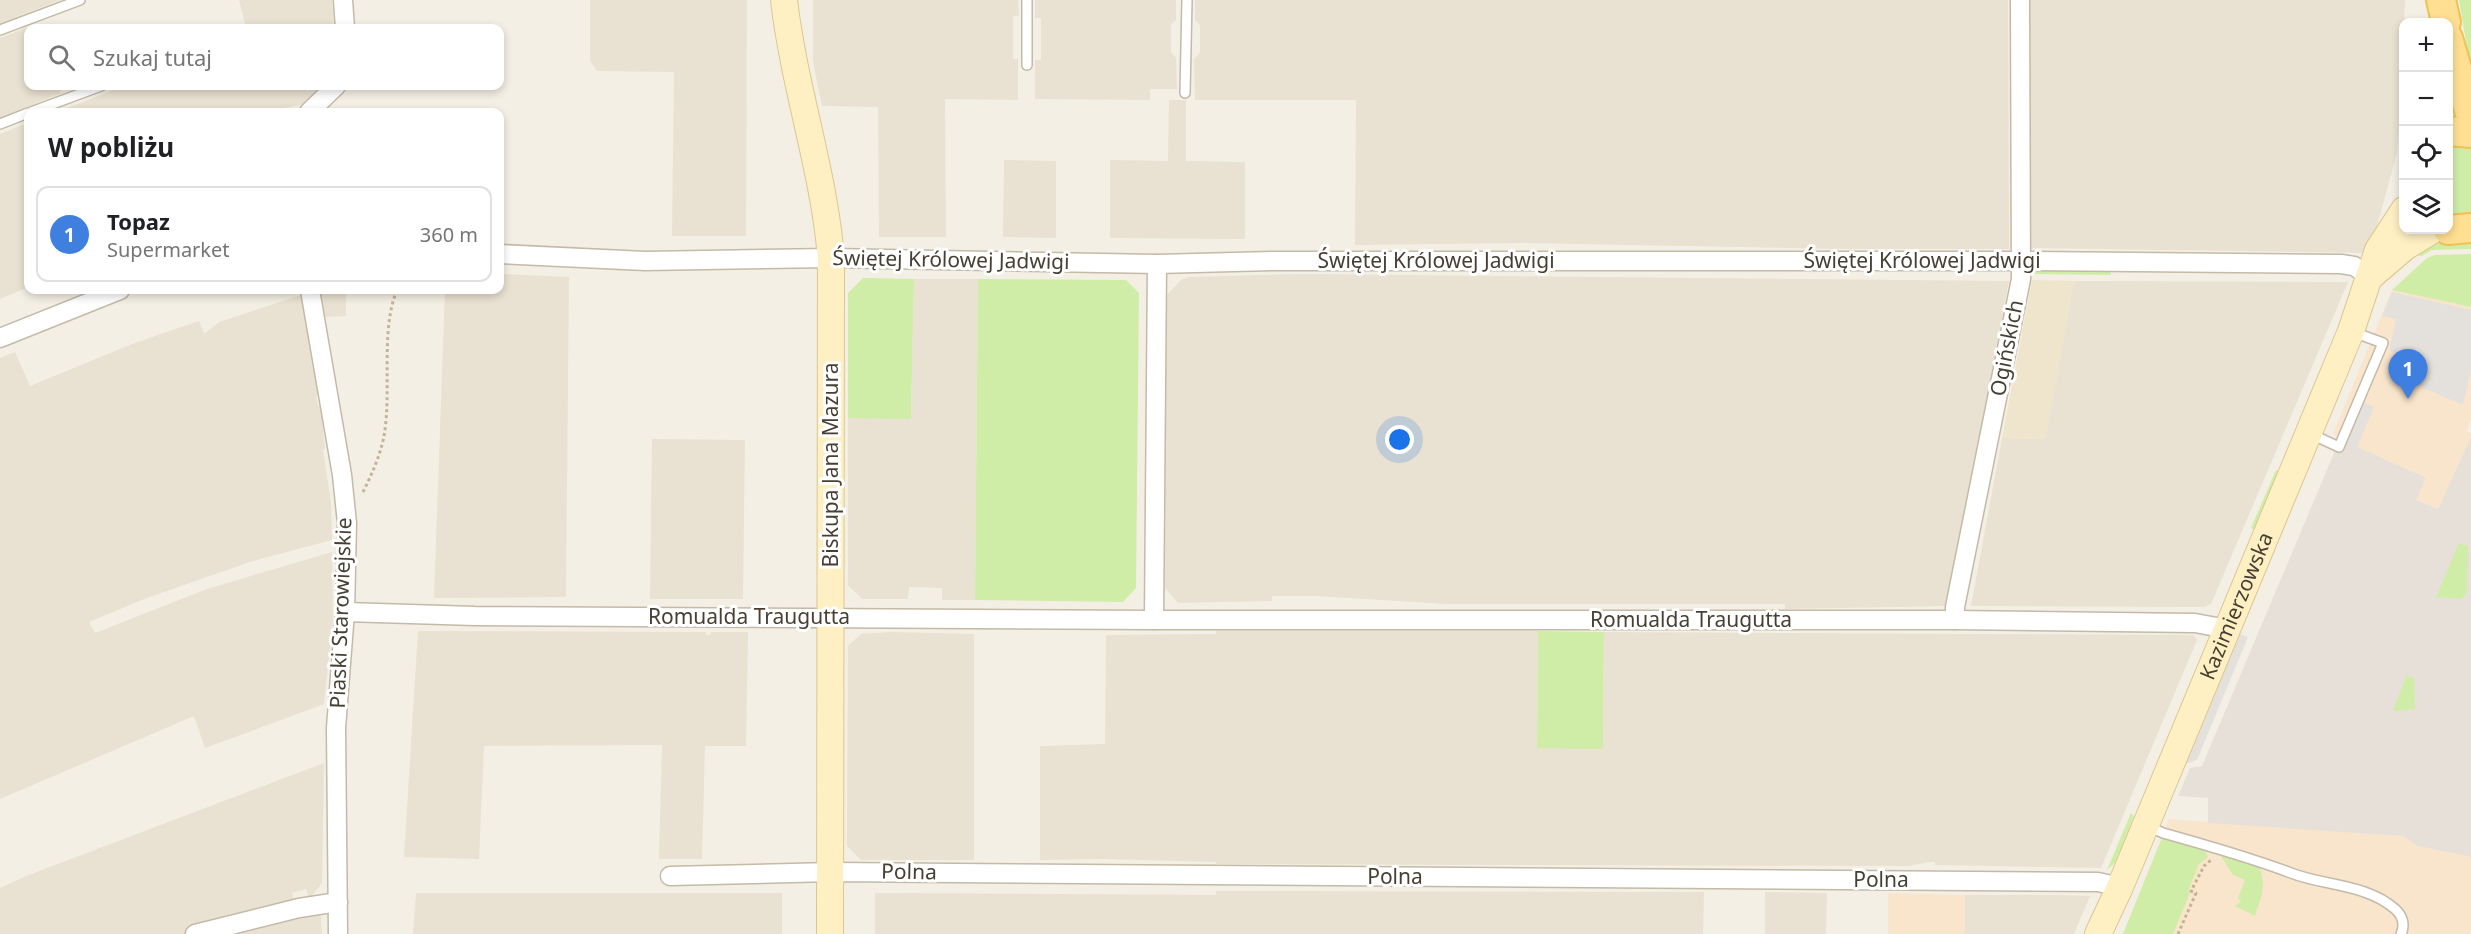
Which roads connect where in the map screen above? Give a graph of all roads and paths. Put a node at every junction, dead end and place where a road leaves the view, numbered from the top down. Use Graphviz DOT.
graph roads {
  1 [pos="80,0"];
  2 [pos="344,0"];
  3 [pos="784,0"];
  4 [pos="1027,0"];
  5 [pos="1187,0"];
  6 [pos="2020,0"];
  7 [pos="2432,0"];
  8 [pos="2441,0"];
  9 [pos="2431,18"];
  10 [pos="2444,18"];
  11 [pos="345,24"];
  12 [pos="0,30"];
  13 [pos="2453,55"];
  14 [pos="1027,65"];
  15 [pos="90,90"];
  16 [pos="332,90"];
  17 [pos="1185,93"];
  18 [pos="43,108"];
  19 [pos="313,108"];
  20 [pos="24,115"];
  21 [pos="2471,117"];
  22 [pos="0,124"];
  23 [pos="2453,131"];
  24 [pos="2471,133"];
  25 [pos="2399,216"];
  26 [pos="2471,228"];
  27 [pos="2453,230"];
  28 [pos="2427,234"];
  29 [pos="504,254"];
  30 [pos="831,258"];
  31 [pos="2021,261"];
  32 [pos="1157,264"];
  33 [pos="2370,277"];
  34 [pos="110,294"];
  35 [pos="311,294"];
  36 [pos="396,294"];
  37 [pos="2351,331"];
  38 [pos="0,338"];
  39 [pos="2309,432"];
  40 [pos="346,523"];
  41 [pos="345,612"];
  42 [pos="831,617"];
  43 [pos="1154,620"];
  44 [pos="1954,620"];
  45 [pos="2227,629"];
  46 [pos="2146,825"];
  47 [pos="2216,848"];
  48 [pos="831,872"];
  49 [pos="670,876"];
  50 [pos="2120,886"];
  51 [pos="338,902"];
  52 [pos="195,934"];
  53 [pos="338,934"];
  54 [pos="830,934"];
  55 [pos="2098,934"];
  56 [pos="2178,934"];
  57 [pos="2402,934"];
  1 -- 12 [label="lane"];
  2 -- 11 [label="street"];
  3 -- 30 [label="street, Biskupa Jana Mazura"];
  4 -- 14 [label="lane"];
  5 -- 17 [label="lane"];
  6 -- 31 [label="street, Ogińskich"];
  7 -- 9 [label="main road"];
  8 -- 10 [label="main road"];
  13 -- 21 [label="main road"];
  15 -- 18 [label="lane"];
  16 -- 19 [label="street"];
  20 -- 22 [label="lane"];
  23 -- 24 [label="main road"];
  25 -- 33 [label="street, Kazimierzowska"];
  26 -- 27 [label="main road"];
  28 -- 33 [label="street"];
  29 -- 30 [label="street, Świętej Królowej Jadwigi"];
  30 -- 32 [label="street, Świętej Królowej Jadwigi"];
  30 -- 42 [label="street, Biskupa Jana Mazura"];
  31 -- 32 [label="street, Świętej Królowej Jadwigi"];
  31 -- 33 [label="street, Świętej Królowej Jadwigi"];
  31 -- 44 [label="street, Ogińskich"];
  32 -- 43 [label="street"];
  33 -- 37 [label="street, Kazimierzowska"];
  34 -- 38 [label="street"];
  35 -- 40 [label="street, Piaski Starowiejskie"];
  36 -- 40 [label="path"];
  37 -- 39 [label="street, Kazimierzowska"];
  37 -- 39 [label="lane"];
  39 -- 45 [label="street, Kazimierzowska"];
  40 -- 41 [label="street, Piaski Starowiejskie"];
  41 -- 42 [label="street, Romualda Traugutta"];
  41 -- 51 [label="street, Piaski Starowiejskie"];
  42 -- 43 [label="street, Romualda Traugutta"];
  42 -- 48 [label="street, Biskupa Jana Mazura"];
  43 -- 44 [label="street, Romualda Traugutta"];
  44 -- 45 [label="street, Romualda Traugutta"];
  45 -- 46 [label="street, Kazimierzowska"];
  46 -- 47 [label="lane"];
  46 -- 50 [label="street, Kazimierzowska"];
  47 -- 56 [label="path"];
  47 -- 57 [label="lane"];
  48 -- 49 [label="street, Polna"];
  48 -- 50 [label="street, Polna"];
  48 -- 54 [label="street, Biskupa Jana Mazura"];
  50 -- 55 [label="street, Kazimierzowska"];
  51 -- 52 [label="street"];
  51 -- 53 [label="street, Piaski Starowiejskie"];
}
